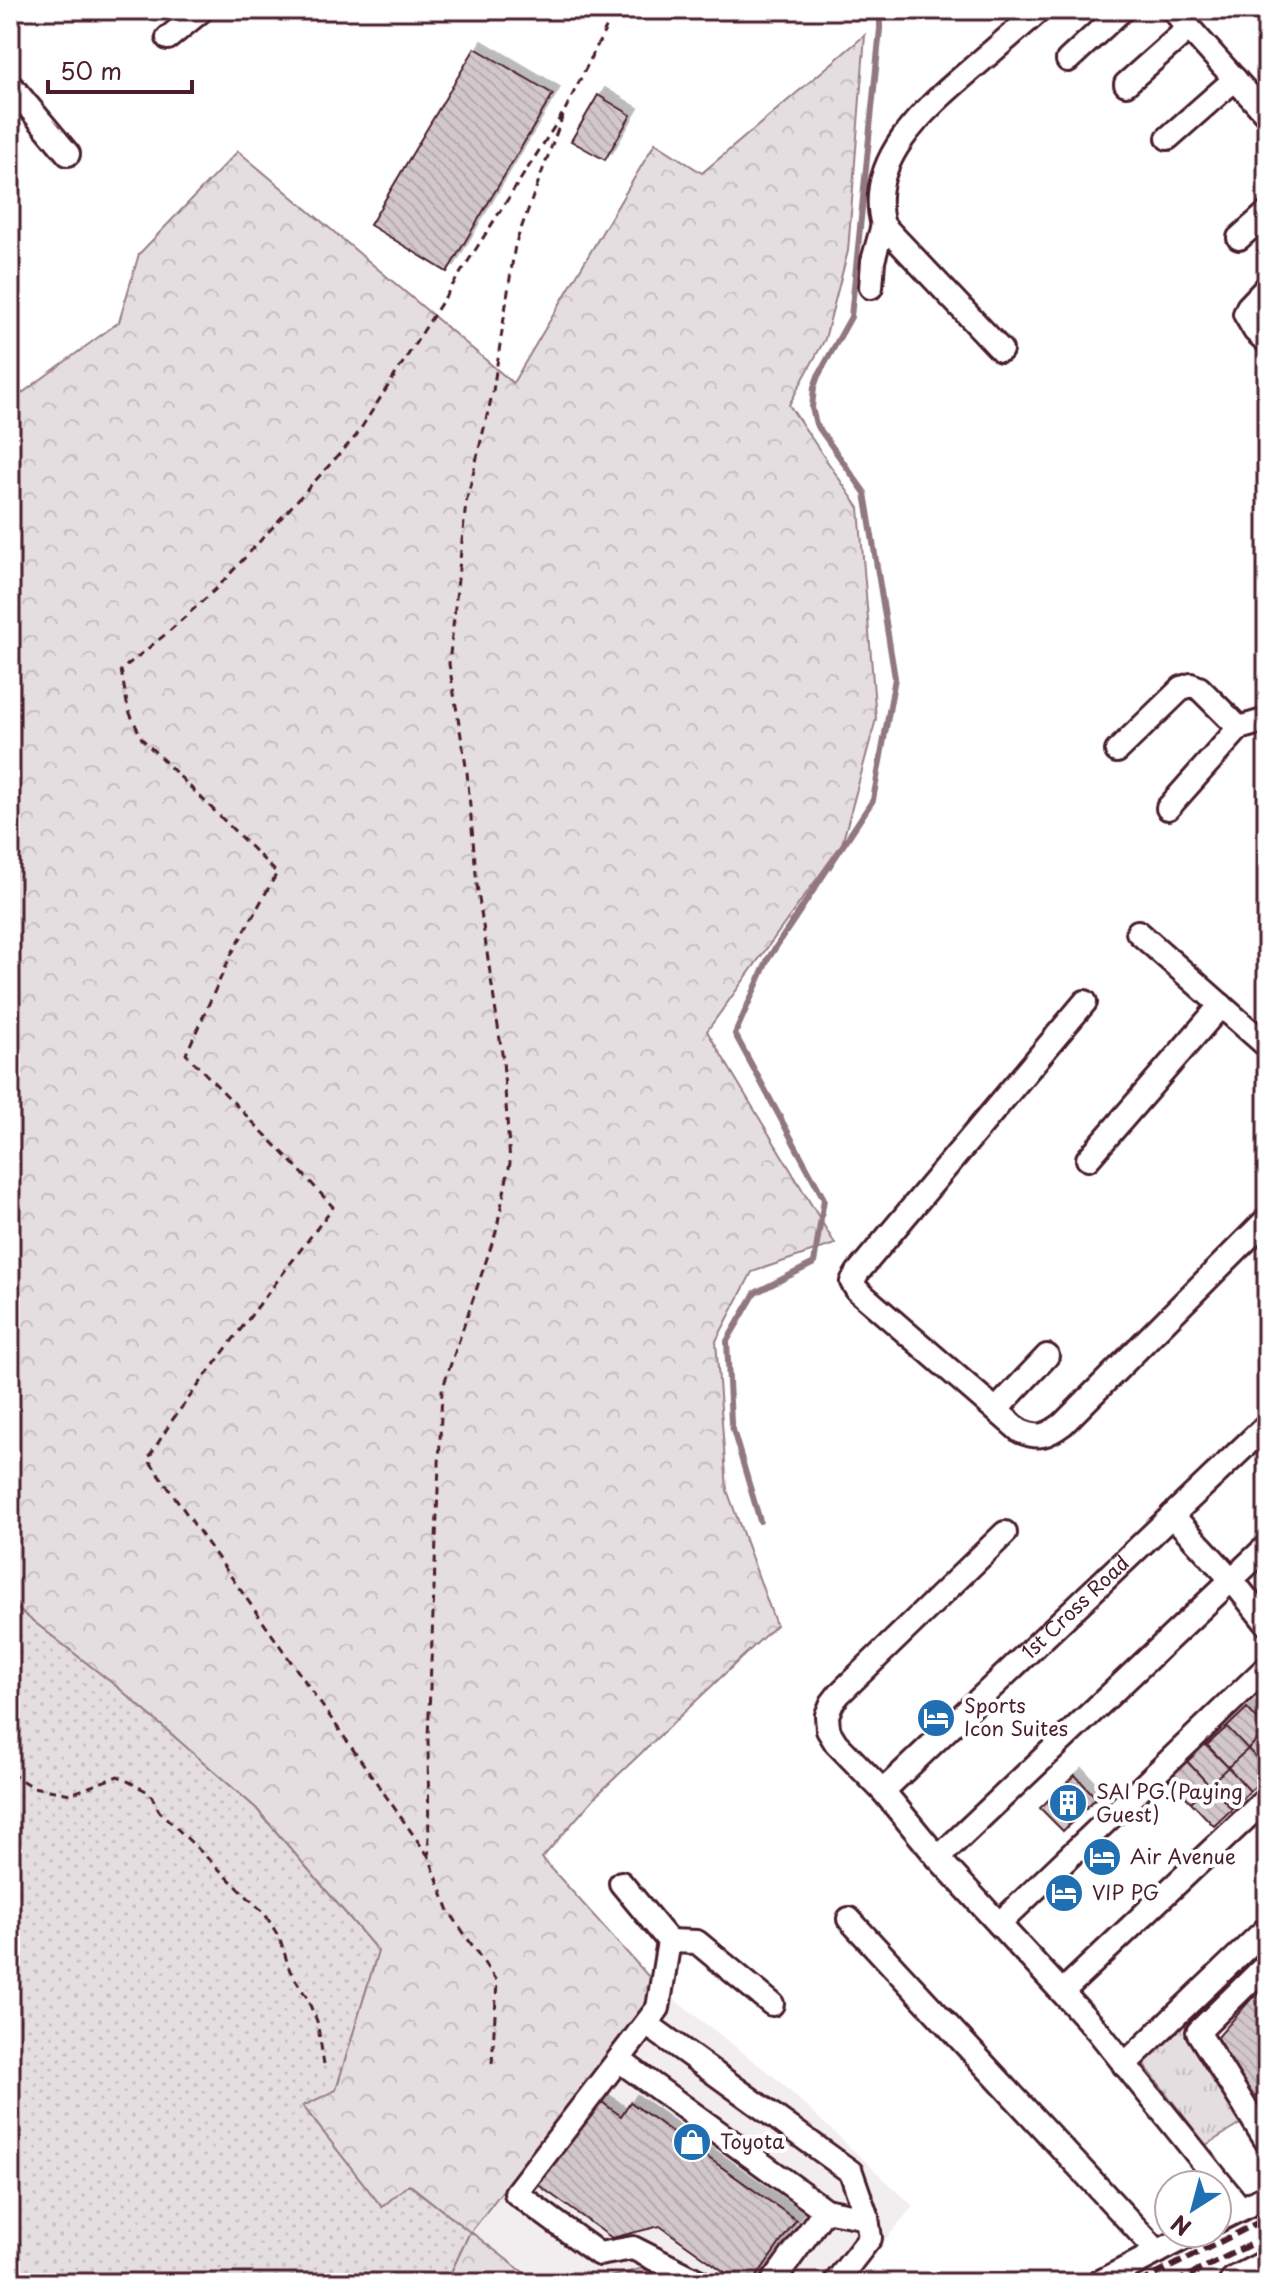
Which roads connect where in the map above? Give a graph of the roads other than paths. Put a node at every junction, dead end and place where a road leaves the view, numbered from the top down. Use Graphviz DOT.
graph roads {
  1 [pos="202,10"];
  2 [pos="1040,10"];
  3 [pos="1122,10"];
  4 [pos="1173,10"];
  5 [pos="1189,28"];
  6 [pos="168,38"];
  7 [pos="1068,60"];
  8 [pos="1235,79"];
  9 [pos="1126,84"];
  10 [pos="10,88"];
  11 [pos="1267,115"];
  12 [pos="1168,138"];
  13 [pos="68,154"];
  14 [pos="1267,213"];
  15 [pos="883,225"];
  16 [pos="1239,238"];
  17 [pos="871,287"];
  18 [pos="1267,287"];
  19 [pos="1267,342"];
  20 [pos="1001,350"];
  21 [pos="1267,718"];
  22 [pos="1239,728"];
  23 [pos="1117,751"];
  24 [pos="1168,808"];
  25 [pos="1138,932"];
  26 [pos="1085,1002"];
  27 [pos="1221,1005"];
  28 [pos="1267,1046"];
  29 [pos="1088,1159"];
  30 [pos="1267,1219"];
  31 [pos="1047,1356"];
  32 [pos="996,1410"];
  33 [pos="1267,1425"];
  34 [pos="1172,1515"];
  35 [pos="1005,1533"];
  36 [pos="1267,1546"];
  37 [pos="1232,1580"];
  38 [pos="1267,1624"];
  39 [pos="1267,1667"];
  40 [pos="883,1791"];
  41 [pos="1267,1798"];
  42 [pos="938,1858"];
  43 [pos="621,1883"];
  44 [pos="849,1919"];
  45 [pos="999,1924"];
  46 [pos="1267,1928"];
  47 [pos="669,1941"];
  48 [pos="1267,1964"];
  49 [pos="1062,1992"];
  50 [pos="772,2004"];
  51 [pos="648,2025"];
  52 [pos="619,2060"];
  53 [pos="1124,2065"];
  54 [pos="1260,2114"];
  55 [pos="1267,2142"];
  56 [pos="1267,2196"];
  57 [pos="1241,2209"];
  58 [pos="825,2210"];
  59 [pos="1233,2213"];
  60 [pos="867,2218"];
  61 [pos="1164,2249"];
  62 [pos="1158,2252"];
  63 [pos="1267,2267"];
  64 [pos="702,2283"];
  65 [pos="772,2283"];
  66 [pos="835,2283"];
  67 [pos="1098,2283"];
  68 [pos="1236,2283"];
  1 -- 6 [label="street"];
  2 -- 15 [label="street"];
  3 -- 7 [label="street"];
  4 -- 5 [label="street"];
  5 -- 8 [label="street"];
  5 -- 9 [label="street"];
  8 -- 11 [label="street"];
  8 -- 12 [label="street"];
  10 -- 13 [label="street"];
  14 -- 16 [label="street"];
  15 -- 17 [label="street"];
  15 -- 20 [label="street"];
  18 -- 19 [label="street"];
  21 -- 22 [label="street"];
  22 -- 23 [label="street"];
  22 -- 24 [label="street"];
  25 -- 27 [label="street"];
  26 -- 32 [label="street"];
  27 -- 28 [label="street"];
  27 -- 29 [label="street"];
  30 -- 32 [label="street"];
  31 -- 32 [label="street"];
  33 -- 34 [label="street, 1st Cross Road"];
  34 -- 37 [label="street"];
  34 -- 40 [label="street, 1st Cross Road"];
  35 -- 40 [label="street"];
  36 -- 37 [label="street"];
  37 -- 38 [label="street"];
  37 -- 42 [label="street"];
  39 -- 45 [label="street"];
  40 -- 42 [label="street"];
  41 -- 49 [label="street"];
  42 -- 45 [label="street"];
  43 -- 47 [label="street"];
  44 -- 62 [label="street"];
  45 -- 49 [label="street"];
  46 -- 53 [label="street"];
  47 -- 50 [label="street"];
  47 -- 51 [label="street"];
  48 -- 54 [label="street"];
  49 -- 53 [label="street"];
  51 -- 52 [label="street"];
  51 -- 60 [label="street"];
  52 -- 58 [label="street"];
  52 -- 64 [label="street"];
  53 -- 57 [label="street"];
  54 -- 55 [label="street"];
  56 -- 57 [label="street"];
  57 -- 59 [label="street"];
  58 -- 60 [label="street"];
  58 -- 65 [label="street"];
  60 -- 66 [label="street"];
  61 -- 62 [label="street"];
  62 -- 67 [label="street"];
  63 -- 68 [label="highway"];
}
